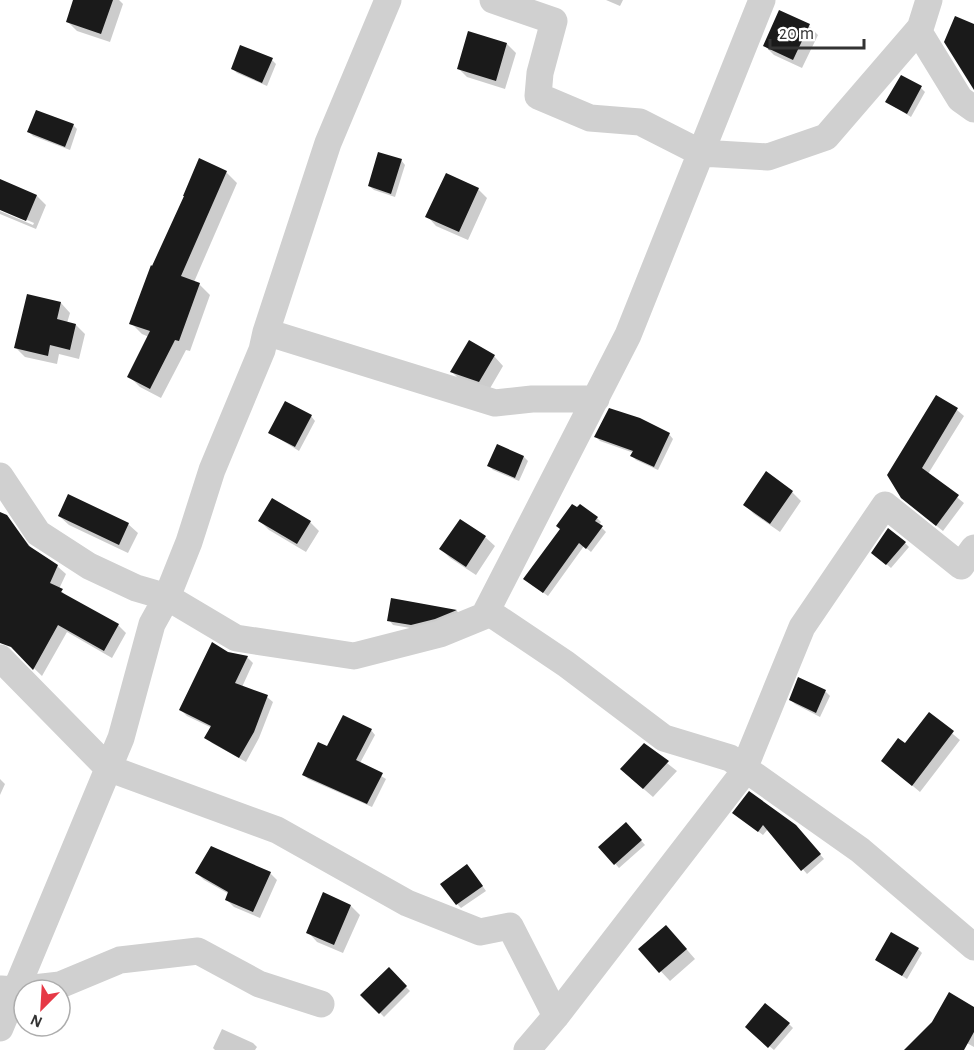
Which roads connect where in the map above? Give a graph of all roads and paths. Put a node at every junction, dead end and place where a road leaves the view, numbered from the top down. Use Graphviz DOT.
graph roads {
  1 [pos="388,0"];
  2 [pos="493,0"];
  3 [pos="762,0"];
  4 [pos="929,0"];
  5 [pos="920,28"];
  6 [pos="974,109"];
  7 [pos="701,153"];
  8 [pos="266,332"];
  9 [pos="596,399"];
  10 [pos="0,476"];
  11 [pos="974,548"];
  12 [pos="167,597"];
  13 [pos="487,611"];
  14 [pos="0,658"];
  15 [pos="108,768"];
  16 [pos="744,768"];
  17 [pos="974,947"];
  18 [pos="8,989"];
  19 [pos="321,1004"];
  20 [pos="556,1016"];
  21 [pos="0,1028"];
  22 [pos="527,1050"];
  1 -- 8 [label="street"];
  2 -- 7 [label="street"];
  3 -- 7 [label="street"];
  4 -- 5 [label="street"];
  5 -- 6 [label="street"];
  5 -- 7 [label="street"];
  7 -- 9 [label="street"];
  8 -- 9 [label="street"];
  8 -- 12 [label="street"];
  9 -- 13 [label="street"];
  10 -- 12 [label="street"];
  11 -- 16 [label="street"];
  12 -- 13 [label="street"];
  12 -- 15 [label="street"];
  13 -- 16 [label="street"];
  14 -- 15 [label="street"];
  15 -- 18 [label="street"];
  15 -- 20 [label="street"];
  16 -- 17 [label="street"];
  16 -- 20 [label="street"];
  18 -- 19 [label="street"];
  18 -- 21 [label="street"];
  20 -- 22 [label="street"];
}
